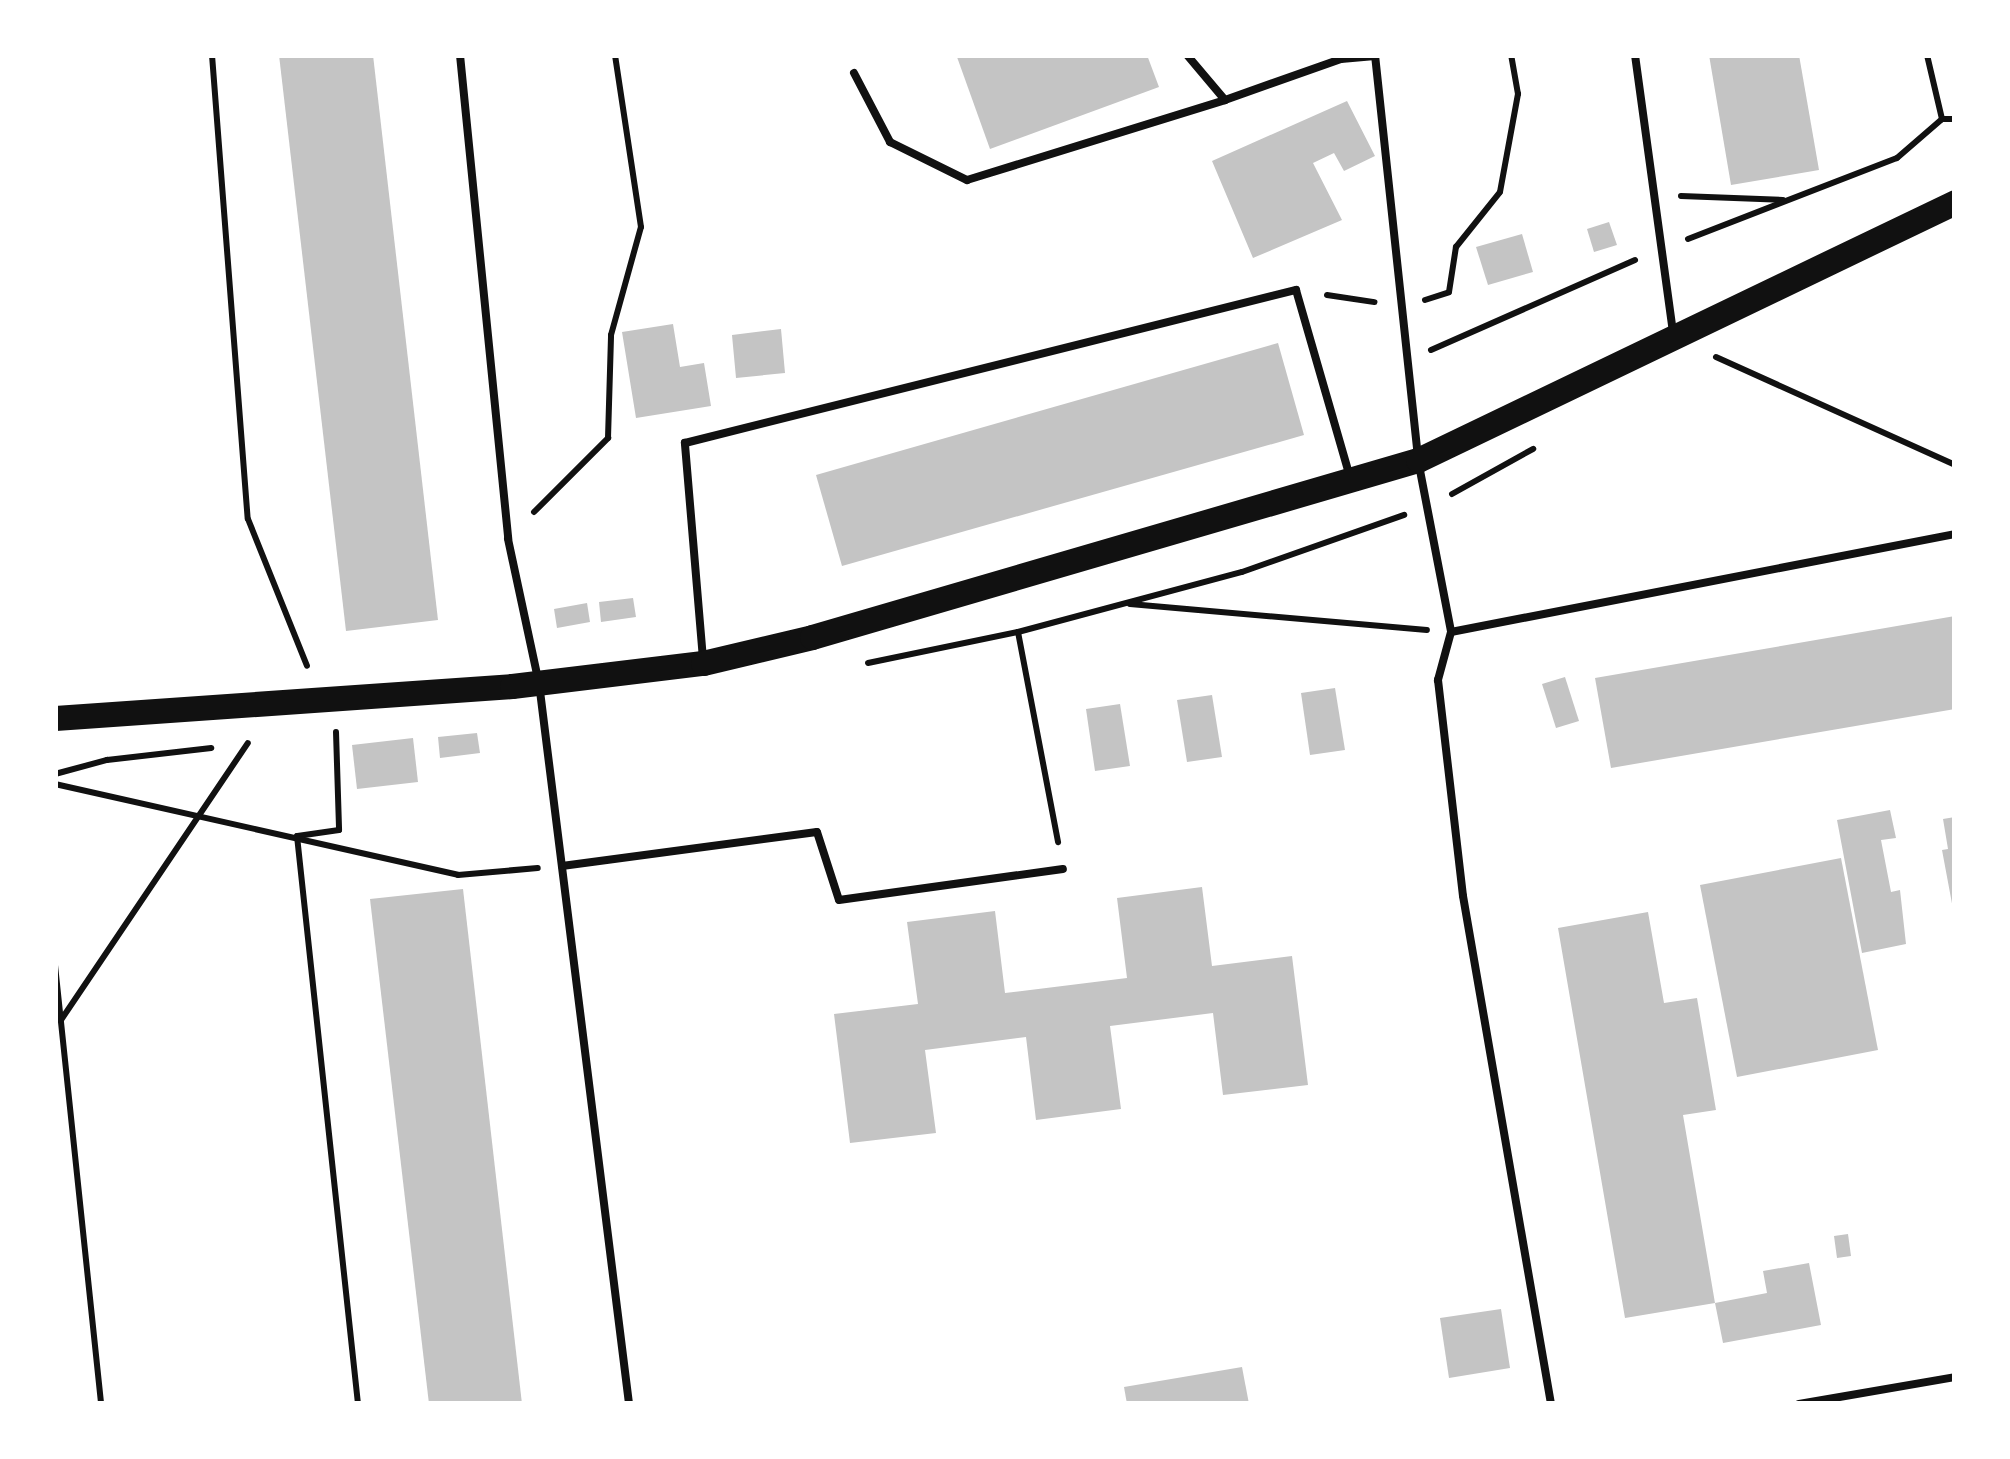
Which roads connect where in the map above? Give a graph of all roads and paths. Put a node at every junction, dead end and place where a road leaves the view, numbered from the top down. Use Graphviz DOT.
graph roads {
  1 [pos="460,55"];
  2 [pos="615,55"];
  3 [pos="1187,55"];
  4 [pos="1512,55"];
  5 [pos="1635,55"];
  6 [pos="1927,55"];
  7 [pos="1375,56"];
  8 [pos="854,73"];
  9 [pos="1225,100"];
  10 [pos="1955,119"];
  11 [pos="1788,200"];
  12 [pos="1655,201"];
  13 [pos="1955,202"];
  14 [pos="1296,290"];
  15 [pos="1404,307"];
  16 [pos="1674,338"];
  17 [pos="1418,460"];
  18 [pos="1955,465"];
  19 [pos="1352,481"];
  20 [pos="1955,534"];
  21 [pos="508,539"];
  22 [pos="1124,604"];
  23 [pos="1018,632"];
  24 [pos="1451,632"];
  25 [pos="703,663"];
  26 [pos="539,683"];
  27 [pos="55,718"];
  28 [pos="248,743"];
  29 [pos="108,760"];
  30 [pos="55,774"];
  31 [pos="55,784"];
  32 [pos="196,820"];
  33 [pos="562,866"];
  34 [pos="1063,869"];
  35 [pos="55,965"];
  36 [pos="60,1020"];
  37 [pos="1955,1377"];
  38 [pos="101,1404"];
  39 [pos="629,1404"];
  40 [pos="1551,1404"];
  41 [pos="1799,1404"];
  1 -- 21 [label="lane"];
  2 -- 21 [label="path"];
  3 -- 9 [label="lane"];
  4 -- 15 [label="path"];
  5 -- 12 [label="lane"];
  6 -- 10 [label="path"];
  7 -- 9 [label="lane"];
  7 -- 15 [label="lane"];
  8 -- 9 [label="lane"];
  11 -- 12 [label="path"];
  12 -- 16 [label="lane"];
  13 -- 16 [label="main road"];
  14 -- 15 [label="path"];
  14 -- 19 [label="lane"];
  14 -- 25 [label="lane"];
  15 -- 17 [label="lane"];
  16 -- 17 [label="main road"];
  16 -- 18 [label="path"];
  17 -- 19 [label="main road"];
  17 -- 24 [label="lane"];
  19 -- 25 [label="main road"];
  20 -- 24 [label="lane"];
  21 -- 26 [label="lane"];
  22 -- 24 [label="path"];
  23 -- 34 [label="path"];
  24 -- 40 [label="lane"];
  25 -- 26 [label="main road"];
  26 -- 27 [label="main road"];
  26 -- 33 [label="lane"];
  28 -- 32 [label="path"];
  29 -- 30 [label="path"];
  31 -- 32 [label="path"];
  32 -- 33 [label="path"];
  32 -- 36 [label="path"];
  33 -- 34 [label="lane"];
  33 -- 39 [label="lane"];
  35 -- 36 [label="path"];
  36 -- 38 [label="path"];
  37 -- 41 [label="lane"];
}
